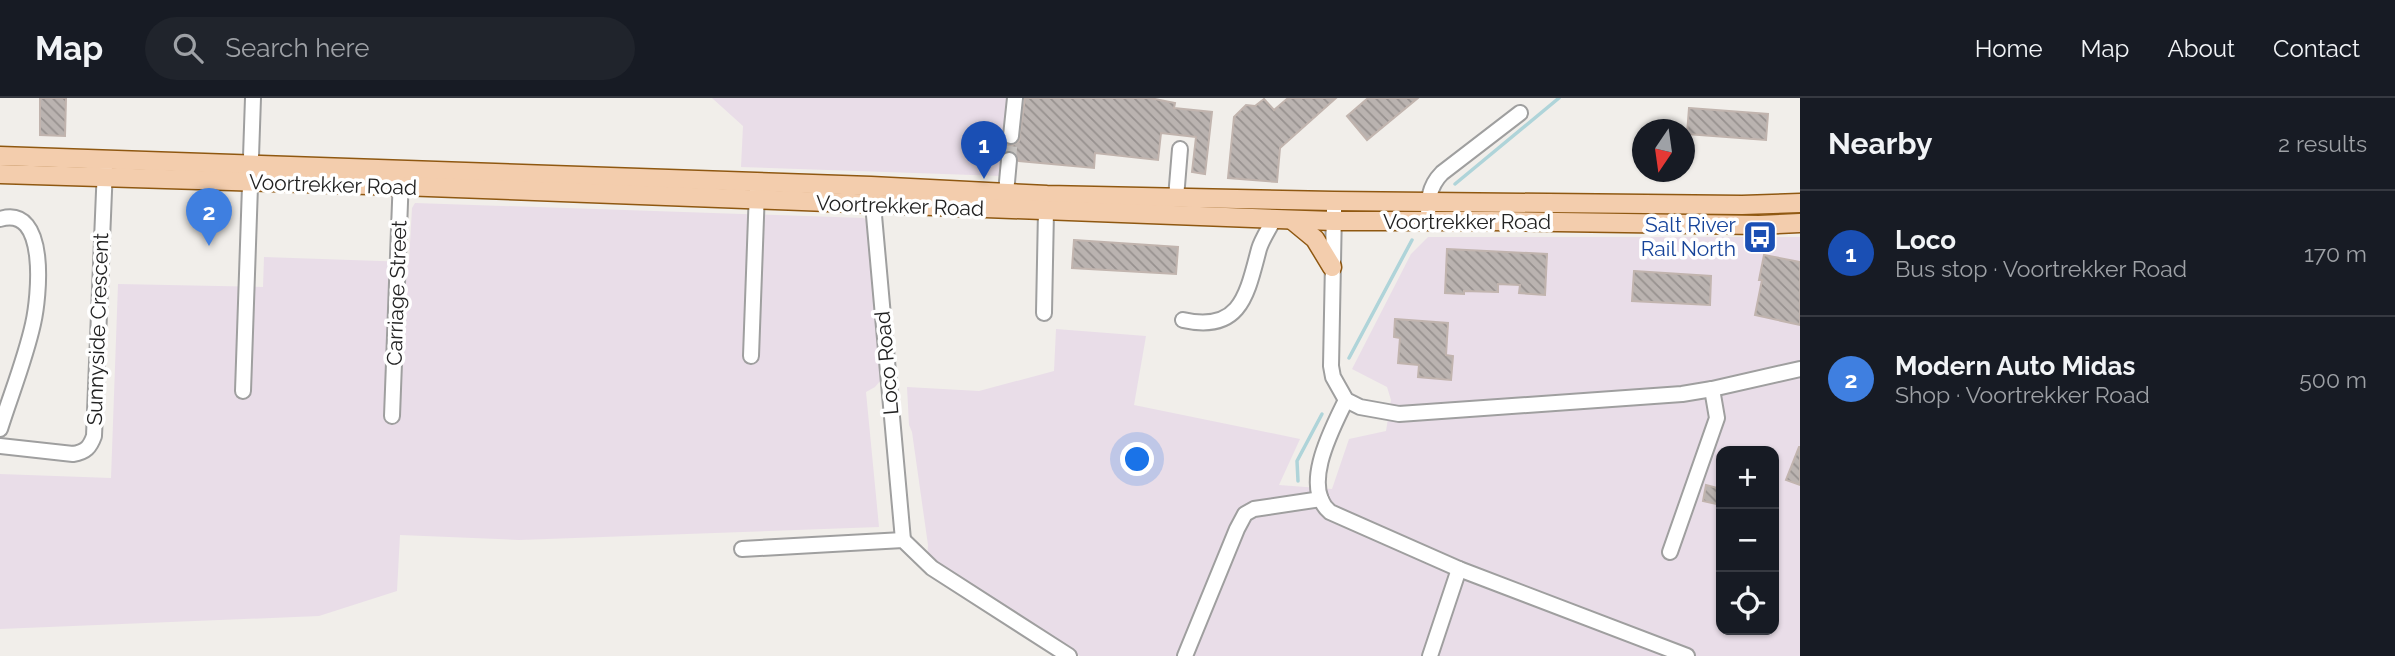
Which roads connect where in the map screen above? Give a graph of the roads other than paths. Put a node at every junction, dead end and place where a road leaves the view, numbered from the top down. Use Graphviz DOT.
graph roads {
  1 [pos="253,98"];
  2 [pos="1014,98"];
  3 [pos="1520,113"];
  4 [pos="1011,136"];
  5 [pos="1181,149"];
  6 [pos="0,156"];
  7 [pos="1009,160"];
  8 [pos="25,166"];
  9 [pos="105,169"];
  10 [pos="0,174"];
  11 [pos="251,174"];
  12 [pos="401,178"];
  13 [pos="871,186"];
  14 [pos="756,192"];
  15 [pos="1006,193"];
  16 [pos="1334,201"];
  17 [pos="1428,202"];
  18 [pos="1047,203"];
  19 [pos="1800,203"];
  20 [pos="873,205"];
  21 [pos="1176,206"];
  22 [pos="0,219"];
  23 [pos="1283,220"];
  24 [pos="1333,221"];
  25 [pos="1428,221"];
  26 [pos="1800,223"];
  27 [pos="1332,267"];
  28 [pos="1044,313"];
  29 [pos="1183,320"];
  30 [pos="751,356"];
  31 [pos="1800,361"];
  32 [pos="1800,369"];
  33 [pos="1778,374"];
  34 [pos="1712,389"];
  35 [pos="243,390"];
  36 [pos="5,397"];
  37 [pos="1346,400"];
  38 [pos="392,416"];
  39 [pos="0,429"];
  40 [pos="0,446"];
  41 [pos="1321,499"];
  42 [pos="903,540"];
  43 [pos="742,549"];
  44 [pos="1670,552"];
  45 [pos="1460,569"];
  46 [pos="1069,656"];
  47 [pos="1185,656"];
  48 [pos="1430,656"];
  49 [pos="1687,656"];
  1 -- 11 [label="lane"];
  2 -- 4 [label="lane"];
  3 -- 17 [label="lane"];
  5 -- 21 [label="lane"];
  6 -- 8 [label="main road, Voortrekker Road"];
  7 -- 15 [label="lane"];
  8 -- 9 [label="main road, Voortrekker Road"];
  8 -- 10 [label="main road, Voortrekker Road"];
  9 -- 11 [label="main road, Voortrekker Road"];
  9 -- 40 [label="lane, Sunnyside Crescent"];
  11 -- 12 [label="main road, Voortrekker Road"];
  11 -- 35 [label="lane"];
  12 -- 14 [label="main road, Voortrekker Road"];
  12 -- 38 [label="lane, Carriage Street"];
  13 -- 14 [label="main road, Voortrekker Road"];
  13 -- 15 [label="main road, Voortrekker Road"];
  13 -- 20 [label="lane, Loco Road"];
  14 -- 20 [label="main road, Voortrekker Road"];
  14 -- 30 [label="lane"];
  15 -- 18 [label="main road, Voortrekker Road"];
  16 -- 17 [label="main road, Voortrekker Road"];
  16 -- 21 [label="main road, Voortrekker Road"];
  16 -- 24 [label="lane"];
  17 -- 19 [label="main road, Voortrekker Road"];
  17 -- 25 [label="lane"];
  18 -- 20 [label="main road, Voortrekker Road"];
  18 -- 21 [label="main road, Voortrekker Road"];
  18 -- 28 [label="lane"];
  20 -- 42 [label="lane, Loco Road"];
  21 -- 23 [label="main road, Voortrekker Road"];
  22 -- 36 [label="lane"];
  23 -- 24 [label="main road, Voortrekker Road"];
  23 -- 27 [label="main road"];
  23 -- 29 [label="lane"];
  24 -- 25 [label="main road, Voortrekker Road"];
  24 -- 27 [label="lane"];
  25 -- 26 [label="main road, Voortrekker Road"];
  27 -- 37 [label="lane"];
  31 -- 33 [label="lane"];
  32 -- 33 [label="lane"];
  33 -- 34 [label="lane"];
  34 -- 37 [label="lane"];
  34 -- 44 [label="lane"];
  36 -- 39 [label="lane"];
  37 -- 41 [label="lane"];
  41 -- 45 [label="lane"];
  41 -- 47 [label="lane"];
  42 -- 43 [label="lane"];
  42 -- 46 [label="lane"];
  45 -- 48 [label="lane"];
  45 -- 49 [label="lane"];
}
